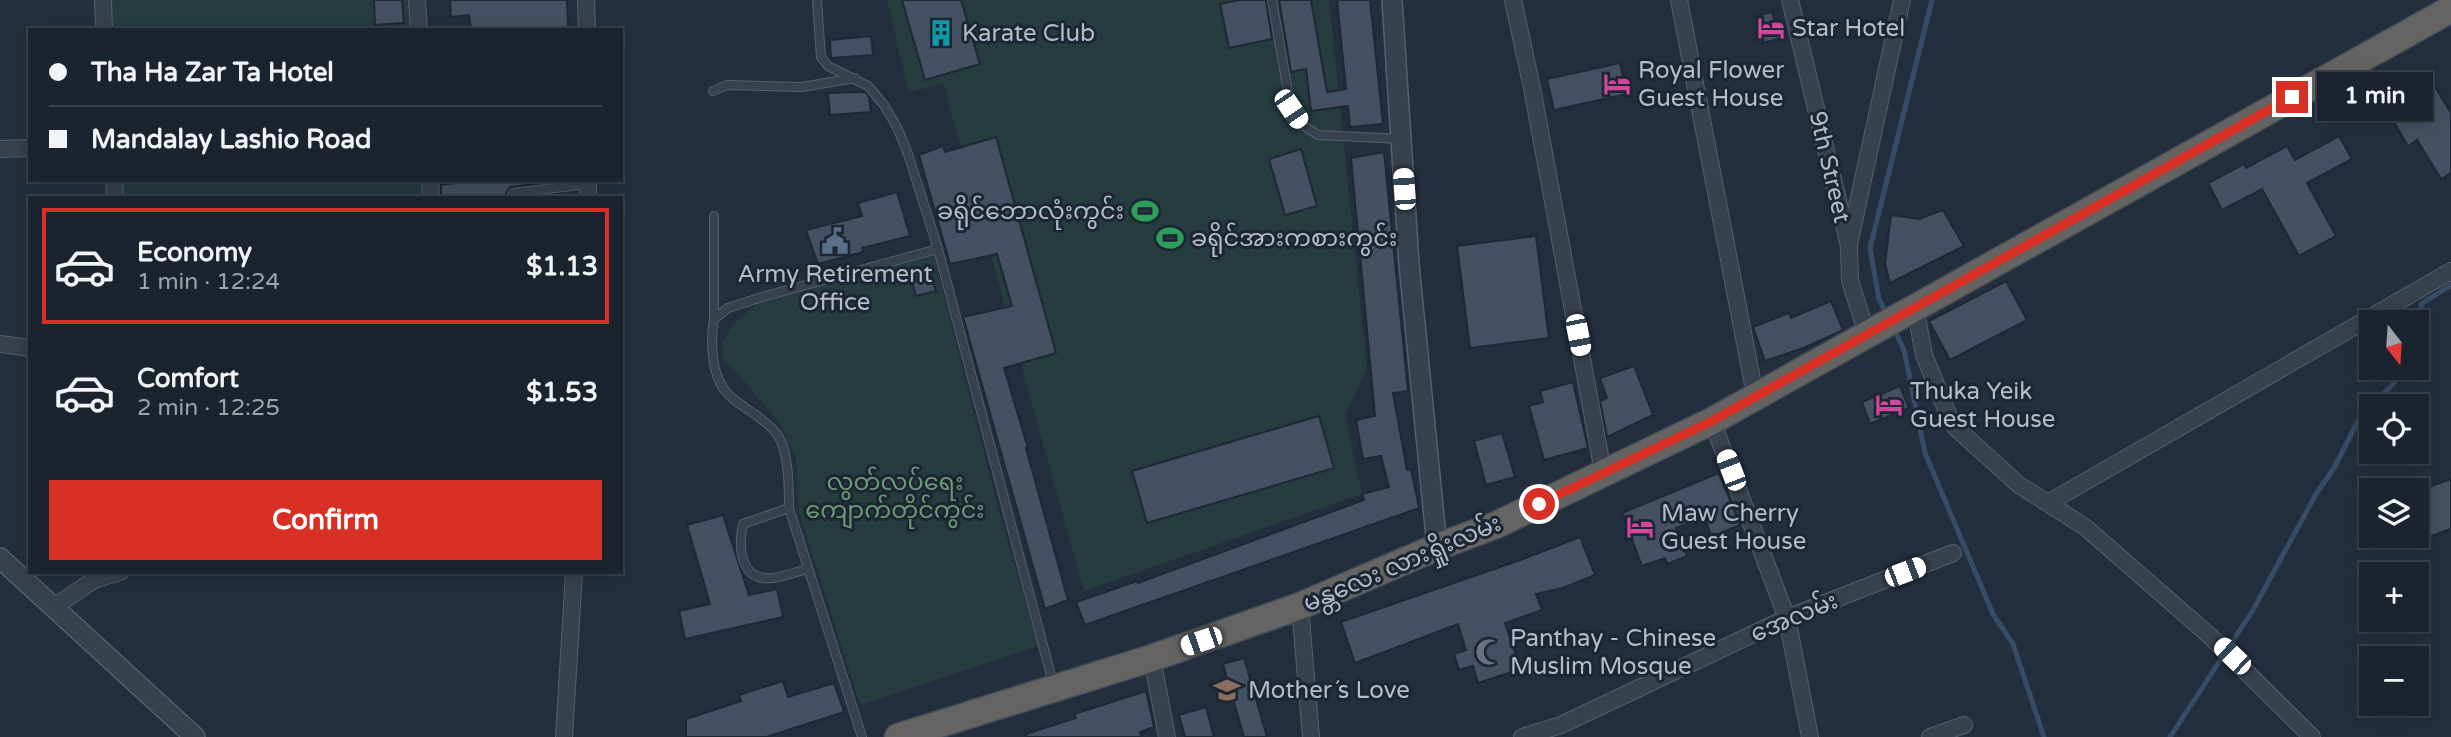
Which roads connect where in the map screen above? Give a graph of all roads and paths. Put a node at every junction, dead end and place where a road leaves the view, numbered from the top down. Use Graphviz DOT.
graph roads {
  1 [pos="103,0"];
  2 [pos="417,0"];
  3 [pos="586,0"];
  4 [pos="817,0"];
  5 [pos="1272,0"];
  6 [pos="1392,0"];
  7 [pos="1513,0"];
  8 [pos="1679,0"];
  9 [pos="1790,0"];
  10 [pos="1902,0"];
  11 [pos="2451,9"];
  12 [pos="104,28"];
  13 [pos="419,28"];
  14 [pos="587,28"];
  15 [pos="855,78"];
  16 [pos="713,92"];
  17 [pos="1401,139"];
  18 [pos="28,148"];
  19 [pos="0,149"];
  20 [pos="588,187"];
  21 [pos="513,193"];
  22 [pos="714,216"];
  23 [pos="1849,246"];
  24 [pos="938,249"];
  25 [pos="2451,271"];
  26 [pos="714,319"];
  27 [pos="1891,321"];
  28 [pos="0,344"];
  29 [pos="28,348"];
  30 [pos="1755,395"];
  31 [pos="1712,421"];
  32 [pos="1603,471"];
  33 [pos="2048,503"];
  34 [pos="789,508"];
  35 [pos="1437,547"];
  36 [pos="1953,553"];
  37 [pos="0,558"];
  38 [pos="807,569"];
  39 [pos="114,574"];
  40 [pos="574,574"];
  41 [pos="1300,606"];
  42 [pos="54,607"];
  43 [pos="1787,618"];
  44 [pos="1152,658"];
  45 [pos="1054,690"];
  46 [pos="1964,725"];
  47 [pos="195,737"];
  48 [pos="564,737"];
  49 [pos="862,737"];
  50 [pos="898,737"];
  51 [pos="1167,737"];
  52 [pos="1311,737"];
  53 [pos="1522,737"];
  54 [pos="1810,737"];
  55 [pos="1930,737"];
  56 [pos="2312,737"];
  1 -- 12 [label="street"];
  2 -- 13 [label="street"];
  3 -- 14 [label="street"];
  4 -- 15 [label="lane"];
  5 -- 17 [label="lane"];
  6 -- 17 [label="street"];
  7 -- 32 [label="street"];
  8 -- 30 [label="street"];
  9 -- 23 [label="street, 9th Street"];
  10 -- 23 [label="street"];
  11 -- 27 [label="highway, မန္တလေး လားရှိုးလမ်း"];
  15 -- 16 [label="lane"];
  15 -- 24 [label="lane"];
  17 -- 35 [label="street"];
  18 -- 19 [label="street"];
  20 -- 21 [label="lane"];
  22 -- 26 [label="lane"];
  23 -- 27 [label="street, 9th Street"];
  24 -- 26 [label="lane"];
  24 -- 45 [label="lane"];
  25 -- 33 [label="street"];
  26 -- 34 [label="lane"];
  27 -- 30 [label="highway, မန္တလေး လားရှိုးလမ်း"];
  27 -- 33 [label="street, 9th Street"];
  28 -- 29 [label="street"];
  30 -- 31 [label="highway, မန္တလေး လားရှိုးလမ်း"];
  31 -- 32 [label="highway, မန္တလေး လားရှိုးလမ်း"];
  31 -- 43 [label="street"];
  32 -- 35 [label="highway, မန္တလေး လားရှိုးလမ်း"];
  33 -- 56 [label="street, 9th Street"];
  34 -- 38 [label="lane"];
  34 -- 38 [label="lane"];
  35 -- 41 [label="highway, မန္တလေး လားရှိုးလမ်း"];
  36 -- 43 [label="street, အေလမ်း"];
  37 -- 42 [label="street"];
  38 -- 49 [label="lane"];
  39 -- 42 [label="street"];
  40 -- 48 [label="street"];
  41 -- 44 [label="highway, မန္တလေး လားရှိုးလမ်း"];
  41 -- 52 [label="street"];
  42 -- 47 [label="street"];
  43 -- 53 [label="street, အေလမ်း"];
  43 -- 54 [label="street"];
  44 -- 45 [label="highway, မန္တလေး လားရှိုးလမ်း"];
  44 -- 51 [label="street"];
  45 -- 50 [label="highway, မန္တလေး လားရှိုးလမ်း"];
  46 -- 55 [label="street"];
}
